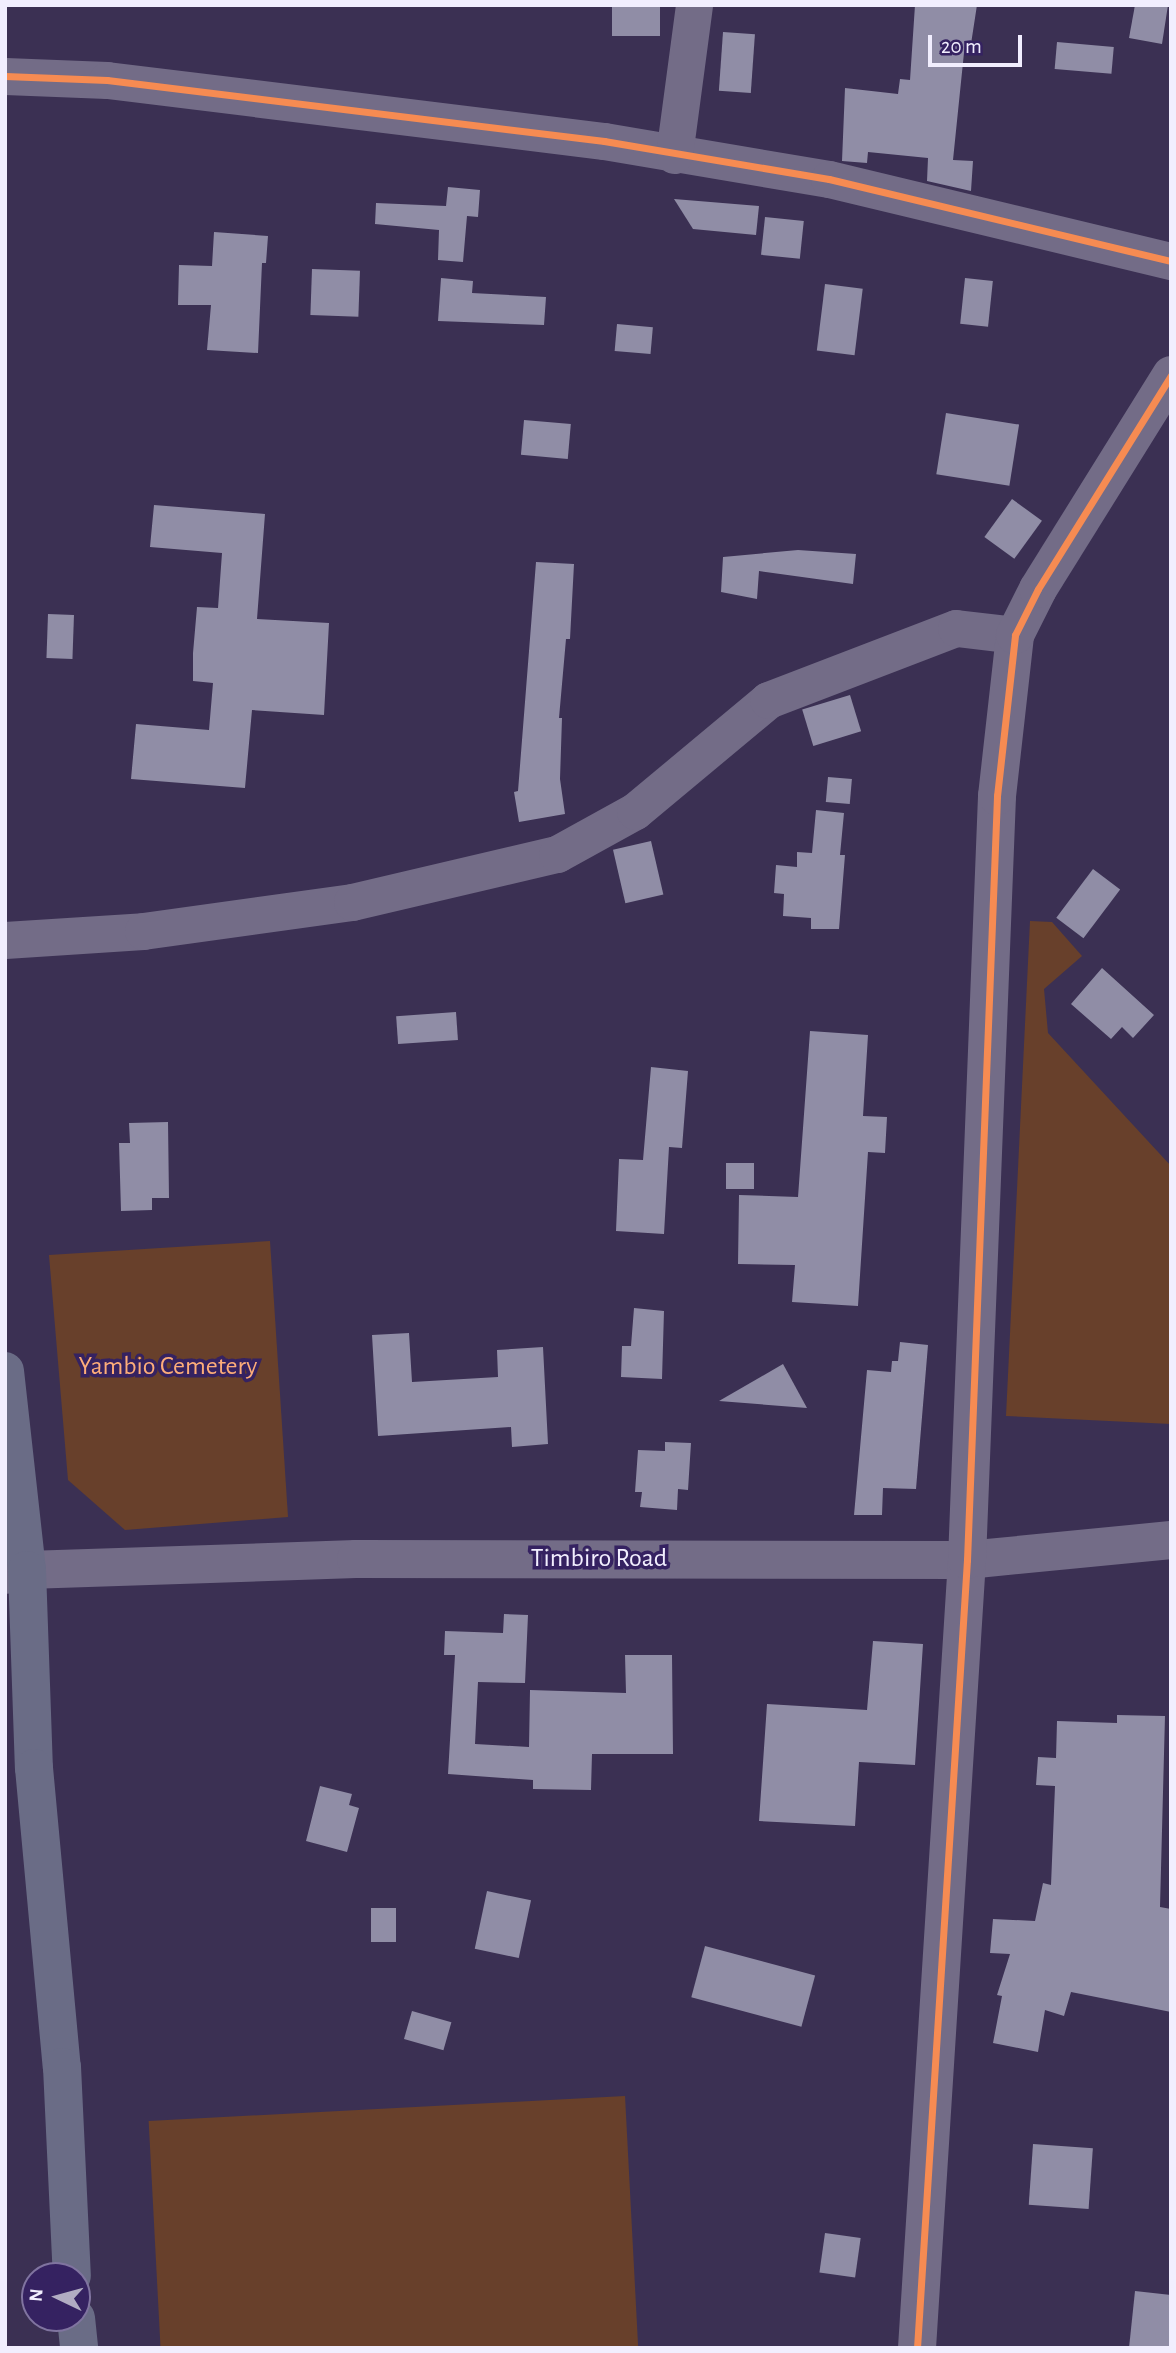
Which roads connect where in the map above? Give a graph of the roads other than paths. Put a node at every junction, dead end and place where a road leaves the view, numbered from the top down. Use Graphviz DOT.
graph roads {
  1 [pos="694,5"];
  2 [pos="5,76"];
  3 [pos="674,155"];
  4 [pos="1171,261"];
  5 [pos="1171,374"];
  6 [pos="1015,635"];
  7 [pos="5,940"];
  8 [pos="5,1371"];
  9 [pos="1171,1540"];
  10 [pos="967,1560"];
  11 [pos="16,1573"];
  12 [pos="71,2262"];
  13 [pos="918,2348"];
  1 -- 3 [label="street"];
  2 -- 3 [label="street"];
  3 -- 4 [label="street"];
  5 -- 6 [label="street"];
  6 -- 7 [label="street"];
  6 -- 10 [label="street"];
  8 -- 11 [label="main road"];
  9 -- 10 [label="street, Timbiro Road"];
  10 -- 11 [label="street, Timbiro Road"];
  10 -- 13 [label="street"];
  11 -- 12 [label="main road"];
}
